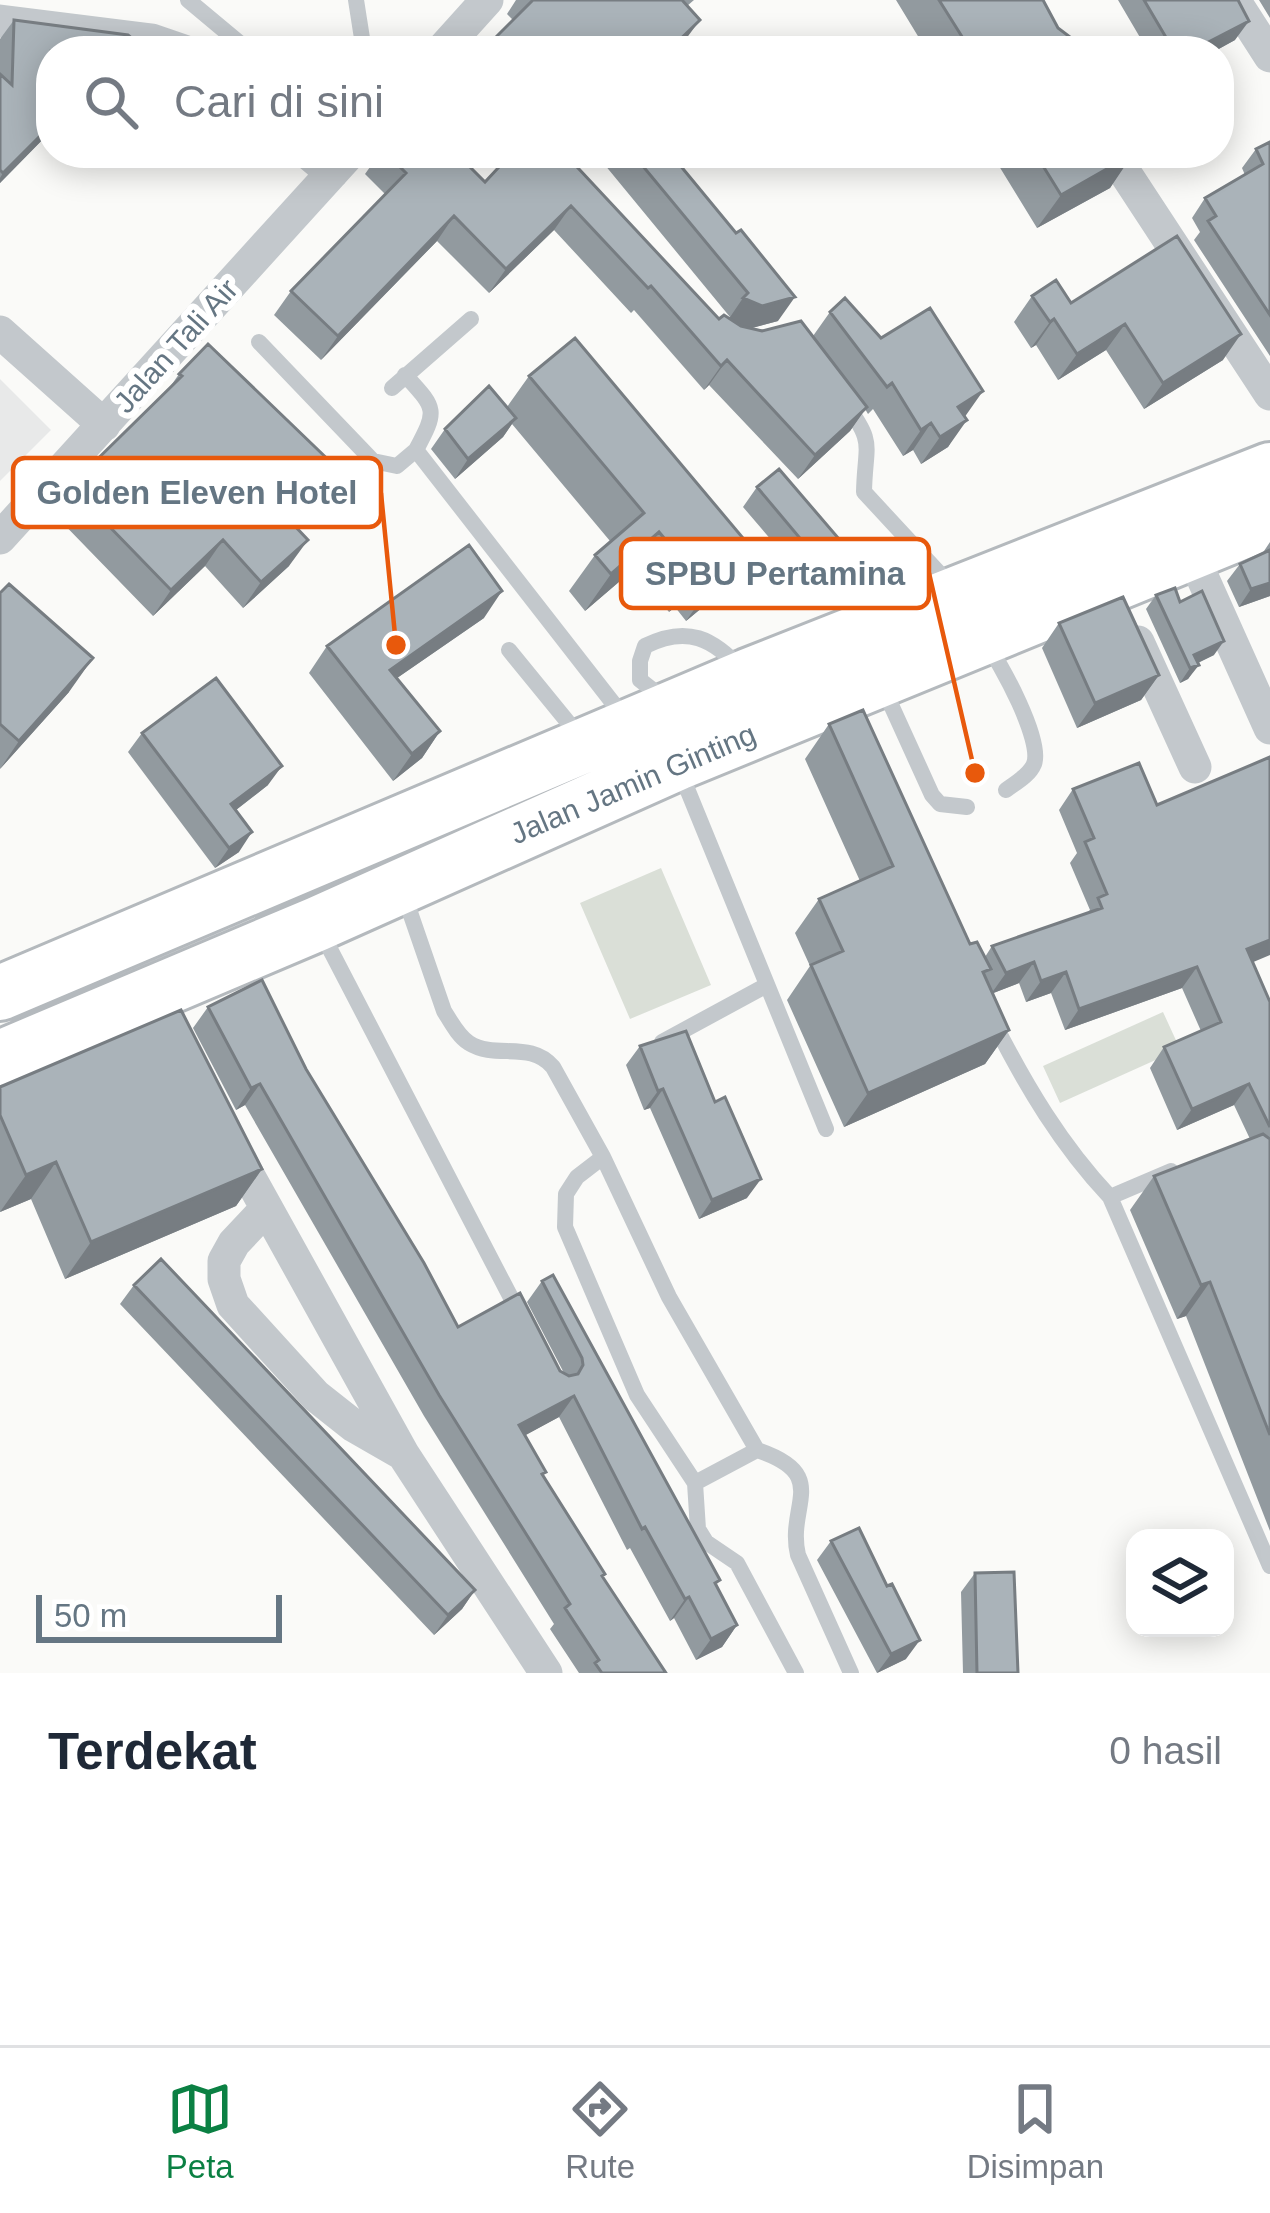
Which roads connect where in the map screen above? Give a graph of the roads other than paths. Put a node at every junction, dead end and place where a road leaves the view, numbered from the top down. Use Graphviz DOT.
graph roads {
  1 [pos="188,0"];
  2 [pos="356,0"];
  3 [pos="487,0"];
  4 [pos="1234,0"];
  5 [pos="0,21"];
  6 [pos="120,36"];
  7 [pos="231,36"];
  8 [pos="362,36"];
  9 [pos="455,36"];
  10 [pos="1270,56"];
  11 [pos="323,168"];
  12 [pos="1122,168"];
  13 [pos="470,319"];
  14 [pos="0,332"];
  15 [pos="259,342"];
  16 [pos="836,392"];
  17 [pos="1270,394"];
  18 [pos="104,425"];
  19 [pos="416,450"];
  20 [pos="1270,470"];
  21 [pos="1270,520"];
  22 [pos="0,538"];
  23 [pos="1191,552"];
  24 [pos="1112,586"];
  25 [pos="971,616"];
  26 [pos="509,650"];
  27 [pos="862,673"];
  28 [pos="631,727"];
  29 [pos="1270,728"];
  30 [pos="677,763"];
  31 [pos="1195,767"];
  32 [pos="1006,790"];
  33 [pos="967,807"];
  34 [pos="401,886"];
  35 [pos="317,924"];
  36 [pos="766,985"];
  37 [pos="0,993"];
  38 [pos="985,1005"];
  39 [pos="662,1042"];
  40 [pos="0,1058"];
  41 [pos="214,1112"];
  42 [pos="826,1130"];
  43 [pos="604,1157"];
  44 [pos="1196,1160"];
  45 [pos="1110,1197"];
  46 [pos="266,1209"];
  47 [pos="525,1324"];
  48 [pos="757,1450"];
  49 [pos="403,1454"];
  50 [pos="695,1483"];
  51 [pos="1270,1567"];
  52 [pos="546,1673"];
  53 [pos="796,1673"];
  54 [pos="851,1673"];
  1 -- 7 [label="lane"];
  2 -- 8 [label="lane"];
  3 -- 9 [label="street"];
  4 -- 10 [label="street"];
  5 -- 6 [label="street"];
  11 -- 18 [label="street, Jalan Tali Air"];
  12 -- 17 [label="street"];
  13 -- 19 [label="lane"];
  14 -- 18 [label="street"];
  15 -- 19 [label="lane"];
  16 -- 25 [label="lane"];
  18 -- 22 [label="street, Jalan Tali Air"];
  19 -- 28 [label="lane"];
  20 -- 25 [label="highway, Jalan Jamin Ginting"];
  21 -- 23 [label="highway, Jalan Jamin Ginting"];
  23 -- 24 [label="highway, Jalan Jamin Ginting"];
  23 -- 29 [label="street"];
  24 -- 25 [label="highway, Jalan Jamin Ginting"];
  24 -- 31 [label="street"];
  25 -- 27 [label="highway, Jalan Jamin Ginting"];
  25 -- 32 [label="lane"];
  26 -- 28 [label="lane"];
  27 -- 28 [label="highway, Jalan Jamin Ginting"];
  27 -- 30 [label="highway, Jalan Jamin Ginting"];
  27 -- 33 [label="lane"];
  28 -- 37 [label="highway, Jalan Jamin Ginting"];
  30 -- 34 [label="highway, Jalan Jamin Ginting"];
  30 -- 36 [label="lane"];
  34 -- 35 [label="highway, Jalan Jamin Ginting"];
  34 -- 43 [label="lane"];
  35 -- 40 [label="highway, Jalan Jamin Ginting"];
  35 -- 47 [label="lane"];
  36 -- 39 [label="lane"];
  36 -- 42 [label="lane"];
  38 -- 45 [label="lane"];
  41 -- 46 [label="street"];
  43 -- 48 [label="lane"];
  43 -- 50 [label="lane"];
  44 -- 45 [label="lane"];
  45 -- 51 [label="lane"];
  46 -- 49 [label="street"];
  46 -- 49 [label="street"];
  48 -- 50 [label="lane"];
  48 -- 54 [label="lane"];
  49 -- 52 [label="street"];
  50 -- 53 [label="lane"];
}
